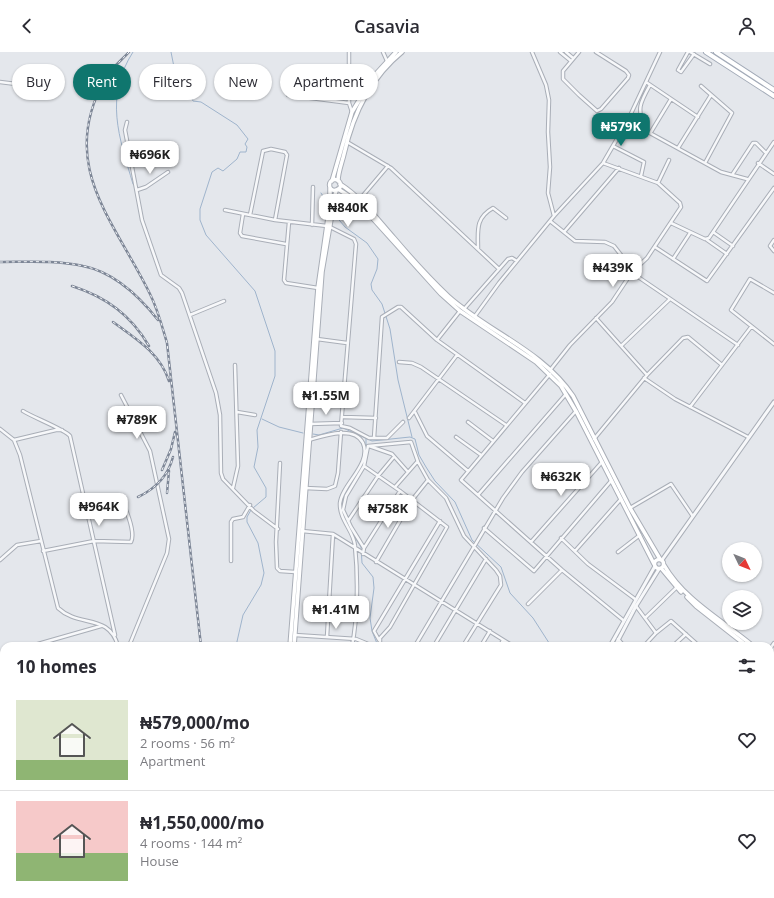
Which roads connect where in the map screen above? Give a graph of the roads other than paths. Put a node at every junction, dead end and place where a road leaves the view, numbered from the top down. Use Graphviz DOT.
graph roads {
  1 [pos="349,52"];
  2 [pos="383,52"];
  3 [pos="396,52"];
  4 [pos="402,52"];
  5 [pos="532,52"];
  6 [pos="560,52"];
  7 [pos="566,52"];
  8 [pos="579,52"];
  9 [pos="596,52"];
  10 [pos="660,52"];
  11 [pos="689,52"];
  12 [pos="706,52"];
  13 [pos="716,52"];
  14 [pos="694,54"];
  15 [pos="573,58"];
  16 [pos="387,61"];
  17 [pos="571,61"];
  18 [pos="710,64"];
  19 [pos="0,82"];
  20 [pos="646,82"];
  21 [pos="762,82"];
  22 [pos="12,84"];
  23 [pos="650,85"];
  24 [pos="701,86"];
  25 [pos="760,87"];
  26 [pos="774,90"];
  27 [pos="711,95"];
  28 [pos="774,96"];
  29 [pos="671,99"];
  30 [pos="326,100"];
  31 [pos="349,103"];
  32 [pos="352,112"];
  33 [pos="698,117"];
  34 [pos="628,120"];
  35 [pos="127,122"];
  36 [pos="644,129"];
  37 [pos="651,132"];
  38 [pos="346,142"];
  39 [pos="774,142"];
  40 [pos="614,146"];
  41 [pos="678,148"];
  42 [pos="766,153"];
  43 [pos="669,160"];
  44 [pos="603,163"];
  45 [pos="705,163"];
  46 [pos="758,163"];
  47 [pos="388,166"];
  48 [pos="618,168"];
  49 [pos="168,172"];
  50 [pos="774,174"];
  51 [pos="732,175"];
  52 [pos="641,176"];
  53 [pos="747,179"];
  54 [pos="332,181"];
  55 [pos="339,183"];
  56 [pos="658,183"];
  57 [pos="313,187"];
  58 [pos="330,188"];
  59 [pos="774,188"];
  60 [pos="137,190"];
  61 [pos="337,190"];
  62 [pos="360,199"];
  63 [pos="226,210"];
  64 [pos="331,210"];
  65 [pos="244,214"];
  66 [pos="250,215"];
  67 [pos="554,216"];
  68 [pos="506,218"];
  69 [pos="275,220"];
  70 [pos="550,221"];
  71 [pos="289,222"];
  72 [pos="671,223"];
  73 [pos="312,225"];
  74 [pos="328,226"];
  75 [pos="564,232"];
  76 [pos="713,232"];
  77 [pos="690,233"];
  78 [pos="707,240"];
  79 [pos="774,240"];
  80 [pos="286,244"];
  81 [pos="733,246"];
  82 [pos="655,247"];
  83 [pos="478,250"];
  84 [pos="774,251"];
  85 [pos="727,254"];
  86 [pos="672,259"];
  87 [pos="517,261"];
  88 [pos="499,269"];
  89 [pos="632,272"];
  90 [pos="318,288"];
  91 [pos="774,293"];
  92 [pos="670,300"];
  93 [pos="224,301"];
  94 [pos="464,309"];
  95 [pos="460,311"];
  96 [pos="190,315"];
  97 [pos="475,316"];
  98 [pos="596,318"];
  99 [pos="751,327"];
  100 [pos="317,339"];
  101 [pos="437,340"];
  102 [pos="347,343"];
  103 [pos="774,344"];
  104 [pos="738,345"];
  105 [pos="621,346"];
  106 [pos="456,355"];
  107 [pos="399,362"];
  108 [pos="235,365"];
  109 [pos="722,365"];
  110 [pos="551,372"];
  111 [pos="647,375"];
  112 [pos="644,378"];
  113 [pos="439,379"];
  114 [pos="311,390"];
  115 [pos="343,393"];
  116 [pos="566,394"];
  117 [pos="121,395"];
  118 [pos="774,402"];
  119 [pos="525,403"];
  120 [pos="690,407"];
  121 [pos="23,411"];
  122 [pos="576,411"];
  123 [pos="237,412"];
  124 [pos="415,412"];
  125 [pos="255,415"];
  126 [pos="343,417"];
  127 [pos="376,418"];
  128 [pos="409,418"];
  129 [pos="404,422"];
  130 [pos="468,422"];
  131 [pos="342,423"];
  132 [pos="310,424"];
  133 [pos="506,425"];
  134 [pos="0,429"];
  135 [pos="65,430"];
  136 [pos="341,432"];
  137 [pos="456,436"];
  138 [pos="374,438"];
  139 [pos="748,438"];
  140 [pos="594,439"];
  141 [pos="14,440"];
  142 [pos="309,440"];
  143 [pos="493,441"];
  144 [pos="368,446"];
  145 [pos="481,455"];
  146 [pos="393,458"];
  147 [pos="418,462"];
  148 [pos="602,462"];
  149 [pos="280,463"];
  150 [pos="364,466"];
  151 [pos="468,471"];
  152 [pos="408,472"];
  153 [pos="378,476"];
  154 [pos="428,480"];
  155 [pos="611,480"];
  156 [pos="395,487"];
  157 [pos="233,488"];
  158 [pos="305,488"];
  159 [pos="400,491"];
  160 [pos="478,495"];
  161 [pos="119,497"];
  162 [pos="621,499"];
  163 [pos="412,500"];
  164 [pos="251,506"];
  165 [pos="630,508"];
  166 [pos="495,510"];
  167 [pos="692,515"];
  168 [pos="440,521"];
  169 [pos="348,522"];
  170 [pos="484,528"];
  171 [pos="278,529"];
  172 [pos="300,531"];
  173 [pos="333,534"];
  174 [pos="641,535"];
  175 [pos="561,538"];
  176 [pos="41,541"];
  177 [pos="94,541"];
  178 [pos="531,542"];
  179 [pos="473,546"];
  180 [pos="364,548"];
  181 [pos="356,549"];
  182 [pos="43,551"];
  183 [pos="575,551"];
  184 [pos="618,552"];
  185 [pos="362,553"];
  186 [pos="546,556"];
  187 [pos="486,559"];
  188 [pos="0,560"];
  189 [pos="661,560"];
  190 [pos="231,561"];
  191 [pos="376,562"];
  192 [pos="654,565"];
  193 [pos="661,567"];
  194 [pos="562,570"];
  195 [pos="295,572"];
  196 [pos="404,578"];
  197 [pos="414,584"];
  198 [pos="677,587"];
  199 [pos="634,599"];
  200 [pos="441,601"];
  201 [pos="528,604"];
  202 [pos="636,606"];
  203 [pos="455,610"];
  204 [pos="645,618"];
  205 [pos="623,620"];
  206 [pos="477,623"];
  207 [pos="102,625"];
  208 [pos="490,631"];
  209 [pos="656,633"];
  210 [pos="686,634"];
  211 [pos="115,635"];
  212 [pos="293,635"];
  213 [pos="327,637"];
  214 [pos="353,639"];
  215 [pos="618,639"];
  216 [pos="504,640"];
  217 [pos="379,641"];
  218 [pos="46,642"];
  219 [pos="117,642"];
  220 [pos="131,642"];
  221 [pos="291,642"];
  222 [pos="294,642"];
  223 [pos="353,642"];
  224 [pos="362,642"];
  225 [pos="417,642"];
  226 [pos="436,642"];
  227 [pos="465,642"];
  228 [pos="483,642"];
  229 [pos="507,642"];
  230 [pos="612,642"];
  231 [pos="617,642"];
  232 [pos="621,642"];
  233 [pos="648,642"];
  234 [pos="677,642"];
  235 [pos="695,642"];
  236 [pos="742,642"];
  237 [pos="748,642"];
  1 -- 31 [label="street"];
  2 -- 16 [label="street"];
  3 -- 16 [label="main road"];
  4 -- 38 [label="main road"];
  5 -- 67 [label="street"];
  6 -- 17 [label="street"];
  7 -- 15 [label="street"];
  8 -- 15 [label="street"];
  9 -- 17 [label="street"];
  10 -- 20 [label="street"];
  11 -- 14 [label="street"];
  11 -- 14 [label="street"];
  12 -- 25 [label="main road"];
  13 -- 21 [label="main road"];
  14 -- 18 [label="street"];
  15 -- 17 [label="street"];
  16 -- 32 [label="main road"];
  19 -- 22 [label="street"];
  20 -- 23 [label="street"];
  20 -- 34 [label="street"];
  21 -- 25 [label="main road"];
  21 -- 26 [label="main road"];
  23 -- 29 [label="street"];
  23 -- 36 [label="street"];
  24 -- 27 [label="street"];
  25 -- 28 [label="main road"];
  27 -- 33 [label="street"];
  27 -- 45 [label="street"];
  29 -- 33 [label="street"];
  29 -- 37 [label="street"];
  30 -- 31 [label="street"];
  31 -- 32 [label="street"];
  32 -- 54 [label="main road"];
  33 -- 41 [label="street"];
  34 -- 36 [label="street"];
  34 -- 40 [label="street"];
  35 -- 60 [label="street"];
  36 -- 37 [label="street"];
  37 -- 41 [label="street"];
  38 -- 47 [label="street"];
  38 -- 55 [label="main road"];
  39 -- 42 [label="street"];
  40 -- 44 [label="street"];
  40 -- 52 [label="street"];
  41 -- 45 [label="street"];
  42 -- 46 [label="street"];
  42 -- 51 [label="street"];
  43 -- 56 [label="street"];
  44 -- 48 [label="street"];
  44 -- 67 [label="street"];
  45 -- 51 [label="street"];
  46 -- 50 [label="street"];
  46 -- 53 [label="street"];
  47 -- 62 [label="street"];
  47 -- 83 [label="street"];
  48 -- 52 [label="street"];
  48 -- 75 [label="street"];
  49 -- 60 [label="street"];
  51 -- 53 [label="street"];
  52 -- 56 [label="street"];
  53 -- 76 [label="street"];
  54 -- 55 [label="main road"];
  54 -- 58 [label="main road"];
  55 -- 61 [label="main road"];
  55 -- 62 [label="main road"];
  56 -- 72 [label="street"];
  57 -- 73 [label="street"];
  58 -- 61 [label="main road"];
  58 -- 64 [label="main road"];
  59 -- 81 [label="street"];
  60 -- 96 [label="street"];
  61 -- 64 [label="main road"];
  61 -- 95 [label="main road"];
  62 -- 94 [label="main road"];
  63 -- 65 [label="street"];
  64 -- 74 [label="main road"];
  65 -- 66 [label="street"];
  65 -- 80 [label="street"];
  66 -- 69 [label="street"];
  66 -- 69 [label="street"];
  67 -- 70 [label="street"];
  68 -- 83 [label="street"];
  69 -- 71 [label="street"];
  70 -- 75 [label="street"];
  70 -- 87 [label="street"];
  71 -- 73 [label="street"];
  71 -- 80 [label="street"];
  72 -- 77 [label="street"];
  72 -- 82 [label="street"];
  73 -- 74 [label="street"];
  74 -- 90 [label="main road"];
  74 -- 100 [label="main road"];
  74 -- 102 [label="street"];
  75 -- 89 [label="street"];
  76 -- 78 [label="street"];
  76 -- 81 [label="street"];
  77 -- 78 [label="street"];
  77 -- 86 [label="street"];
  78 -- 85 [label="street"];
  79 -- 84 [label="street"];
  80 -- 90 [label="street"];
  81 -- 85 [label="street"];
  82 -- 86 [label="street"];
  82 -- 89 [label="street"];
  83 -- 88 [label="street"];
  85 -- 86 [label="street"];
  87 -- 88 [label="street"];
  87 -- 97 [label="street"];
  88 -- 94 [label="street"];
  89 -- 92 [label="street"];
  89 -- 98 [label="street"];
  90 -- 114 [label="main road"];
  91 -- 99 [label="street"];
  92 -- 104 [label="street"];
  92 -- 105 [label="street"];
  93 -- 96 [label="street"];
  94 -- 97 [label="main road"];
  95 -- 101 [label="street"];
  95 -- 110 [label="main road"];
  96 -- 157 [label="street"];
  97 -- 110 [label="main road"];
  98 -- 105 [label="street"];
  98 -- 110 [label="street"];
  99 -- 103 [label="street"];
  99 -- 104 [label="street"];
  100 -- 102 [label="street"];
  100 -- 114 [label="main road"];
  101 -- 106 [label="street"];
  101 -- 127 [label="street"];
  102 -- 115 [label="street"];
  104 -- 109 [label="street"];
  105 -- 111 [label="street"];
  106 -- 113 [label="street"];
  106 -- 119 [label="street"];
  107 -- 113 [label="street"];
  108 -- 123 [label="street"];
  109 -- 111 [label="street"];
  109 -- 120 [label="street"];
  110 -- 116 [label="main road"];
  110 -- 119 [label="street"];
  110 -- 140 [label="main road"];
  111 -- 112 [label="street"];
  112 -- 120 [label="street"];
  112 -- 140 [label="street"];
  113 -- 124 [label="street"];
  113 -- 133 [label="street"];
  114 -- 115 [label="street"];
  114 -- 132 [label="main road"];
  114 -- 172 [label="main road"];
  115 -- 126 [label="street"];
  116 -- 122 [label="main road"];
  116 -- 160 [label="street"];
  117 -- 220 [label="street"];
  118 -- 139 [label="street"];
  119 -- 133 [label="street"];
  120 -- 139 [label="street"];
  121 -- 135 [label="street"];
  122 -- 148 [label="main road"];
  122 -- 166 [label="street"];
  123 -- 125 [label="street"];
  123 -- 157 [label="street"];
  124 -- 128 [label="street"];
  124 -- 151 [label="street"];
  126 -- 127 [label="street"];
  126 -- 131 [label="street"];
  127 -- 138 [label="street"];
  129 -- 138 [label="street"];
  130 -- 143 [label="street"];
  131 -- 132 [label="street"];
  131 -- 138 [label="street"];
  132 -- 142 [label="main road"];
  133 -- 143 [label="street"];
  134 -- 141 [label="street"];
  135 -- 141 [label="street"];
  135 -- 177 [label="street"];
  136 -- 142 [label="street"];
  136 -- 158 [label="street"];
  136 -- 181 [label="street"];
  137 -- 145 [label="street"];
  139 -- 167 [label="street"];
  140 -- 165 [label="main road"];
  141 -- 176 [label="street"];
  142 -- 158 [label="main road"];
  143 -- 145 [label="street"];
  144 -- 146 [label="street"];
  144 -- 147 [label="street"];
  144 -- 150 [label="street"];
  145 -- 151 [label="street"];
  146 -- 152 [label="street"];
  146 -- 153 [label="street"];
  147 -- 152 [label="street"];
  147 -- 154 [label="street"];
  148 -- 155 [label="main road"];
  148 -- 178 [label="street"];
  149 -- 171 [label="street"];
  150 -- 153 [label="street"];
  150 -- 169 [label="street"];
  151 -- 160 [label="street"];
  152 -- 156 [label="street"];
  153 -- 156 [label="street"];
  153 -- 169 [label="street"];
  154 -- 163 [label="street"];
  154 -- 179 [label="street"];
  155 -- 162 [label="main road"];
  155 -- 175 [label="street"];
  156 -- 159 [label="street"];
  157 -- 164 [label="street"];
  158 -- 172 [label="main road"];
  159 -- 163 [label="street"];
  159 -- 180 [label="street"];
  160 -- 166 [label="street"];
  161 -- 177 [label="street"];
  162 -- 174 [label="main road"];
  162 -- 183 [label="street"];
  163 -- 168 [label="street"];
  163 -- 191 [label="street"];
  164 -- 171 [label="street"];
  164 -- 190 [label="street"];
  165 -- 167 [label="street"];
  165 -- 189 [label="main road"];
  166 -- 170 [label="street"];
  166 -- 178 [label="street"];
  167 -- 189 [label="street"];
  168 -- 196 [label="street"];
  168 -- 197 [label="street"];
  169 -- 180 [label="street"];
  170 -- 179 [label="street"];
  170 -- 186 [label="street"];
  171 -- 195 [label="street"];
  172 -- 173 [label="street"];
  172 -- 195 [label="main road"];
  172 -- 212 [label="main road"];
  173 -- 181 [label="street"];
  173 -- 213 [label="street"];
  174 -- 184 [label="street"];
  174 -- 192 [label="main road"];
  175 -- 183 [label="street"];
  175 -- 186 [label="street"];
  176 -- 182 [label="street"];
  176 -- 188 [label="street"];
  177 -- 182 [label="street"];
  177 -- 211 [label="street"];
  178 -- 186 [label="street"];
  179 -- 187 [label="street"];
  179 -- 200 [label="street"];
  180 -- 185 [label="street"];
  181 -- 185 [label="street"];
  181 -- 214 [label="street"];
  182 -- 207 [label="street"];
  183 -- 199 [label="street"];
  185 -- 191 [label="street"];
  186 -- 194 [label="street"];
  187 -- 203 [label="street"];
  187 -- 206 [label="street"];
  189 -- 192 [label="main road"];
  189 -- 193 [label="main road"];
  191 -- 196 [label="street"];
  192 -- 193 [label="main road"];
  192 -- 199 [label="street"];
  193 -- 198 [label="main road"];
  193 -- 202 [label="street"];
  193 -- 237 [label="main road"];
  194 -- 201 [label="street"];
  194 -- 205 [label="street"];
  195 -- 212 [label="main road"];
  196 -- 197 [label="street"];
  196 -- 217 [label="street"];
  197 -- 200 [label="street"];
  197 -- 217 [label="street"];
  198 -- 204 [label="street"];
  198 -- 236 [label="main road"];
  199 -- 205 [label="street"];
  200 -- 203 [label="street"];
  200 -- 225 [label="street"];
  202 -- 204 [label="street"];
  202 -- 215 [label="street"];
  203 -- 206 [label="street"];
  203 -- 226 [label="street"];
  204 -- 209 [label="street"];
  205 -- 230 [label="street"];
  206 -- 208 [label="street"];
  206 -- 227 [label="street"];
  207 -- 211 [label="street"];
  207 -- 218 [label="street"];
  208 -- 216 [label="street"];
  208 -- 228 [label="street"];
  209 -- 210 [label="street"];
  209 -- 233 [label="street"];
  210 -- 234 [label="street"];
  210 -- 235 [label="street"];
  211 -- 219 [label="street"];
  212 -- 213 [label="street"];
  212 -- 221 [label="main road"];
  212 -- 222 [label="main road"];
  213 -- 214 [label="street"];
  214 -- 223 [label="street"];
  214 -- 224 [label="street"];
  215 -- 231 [label="street"];
  215 -- 232 [label="street"];
  216 -- 229 [label="street"];
}
